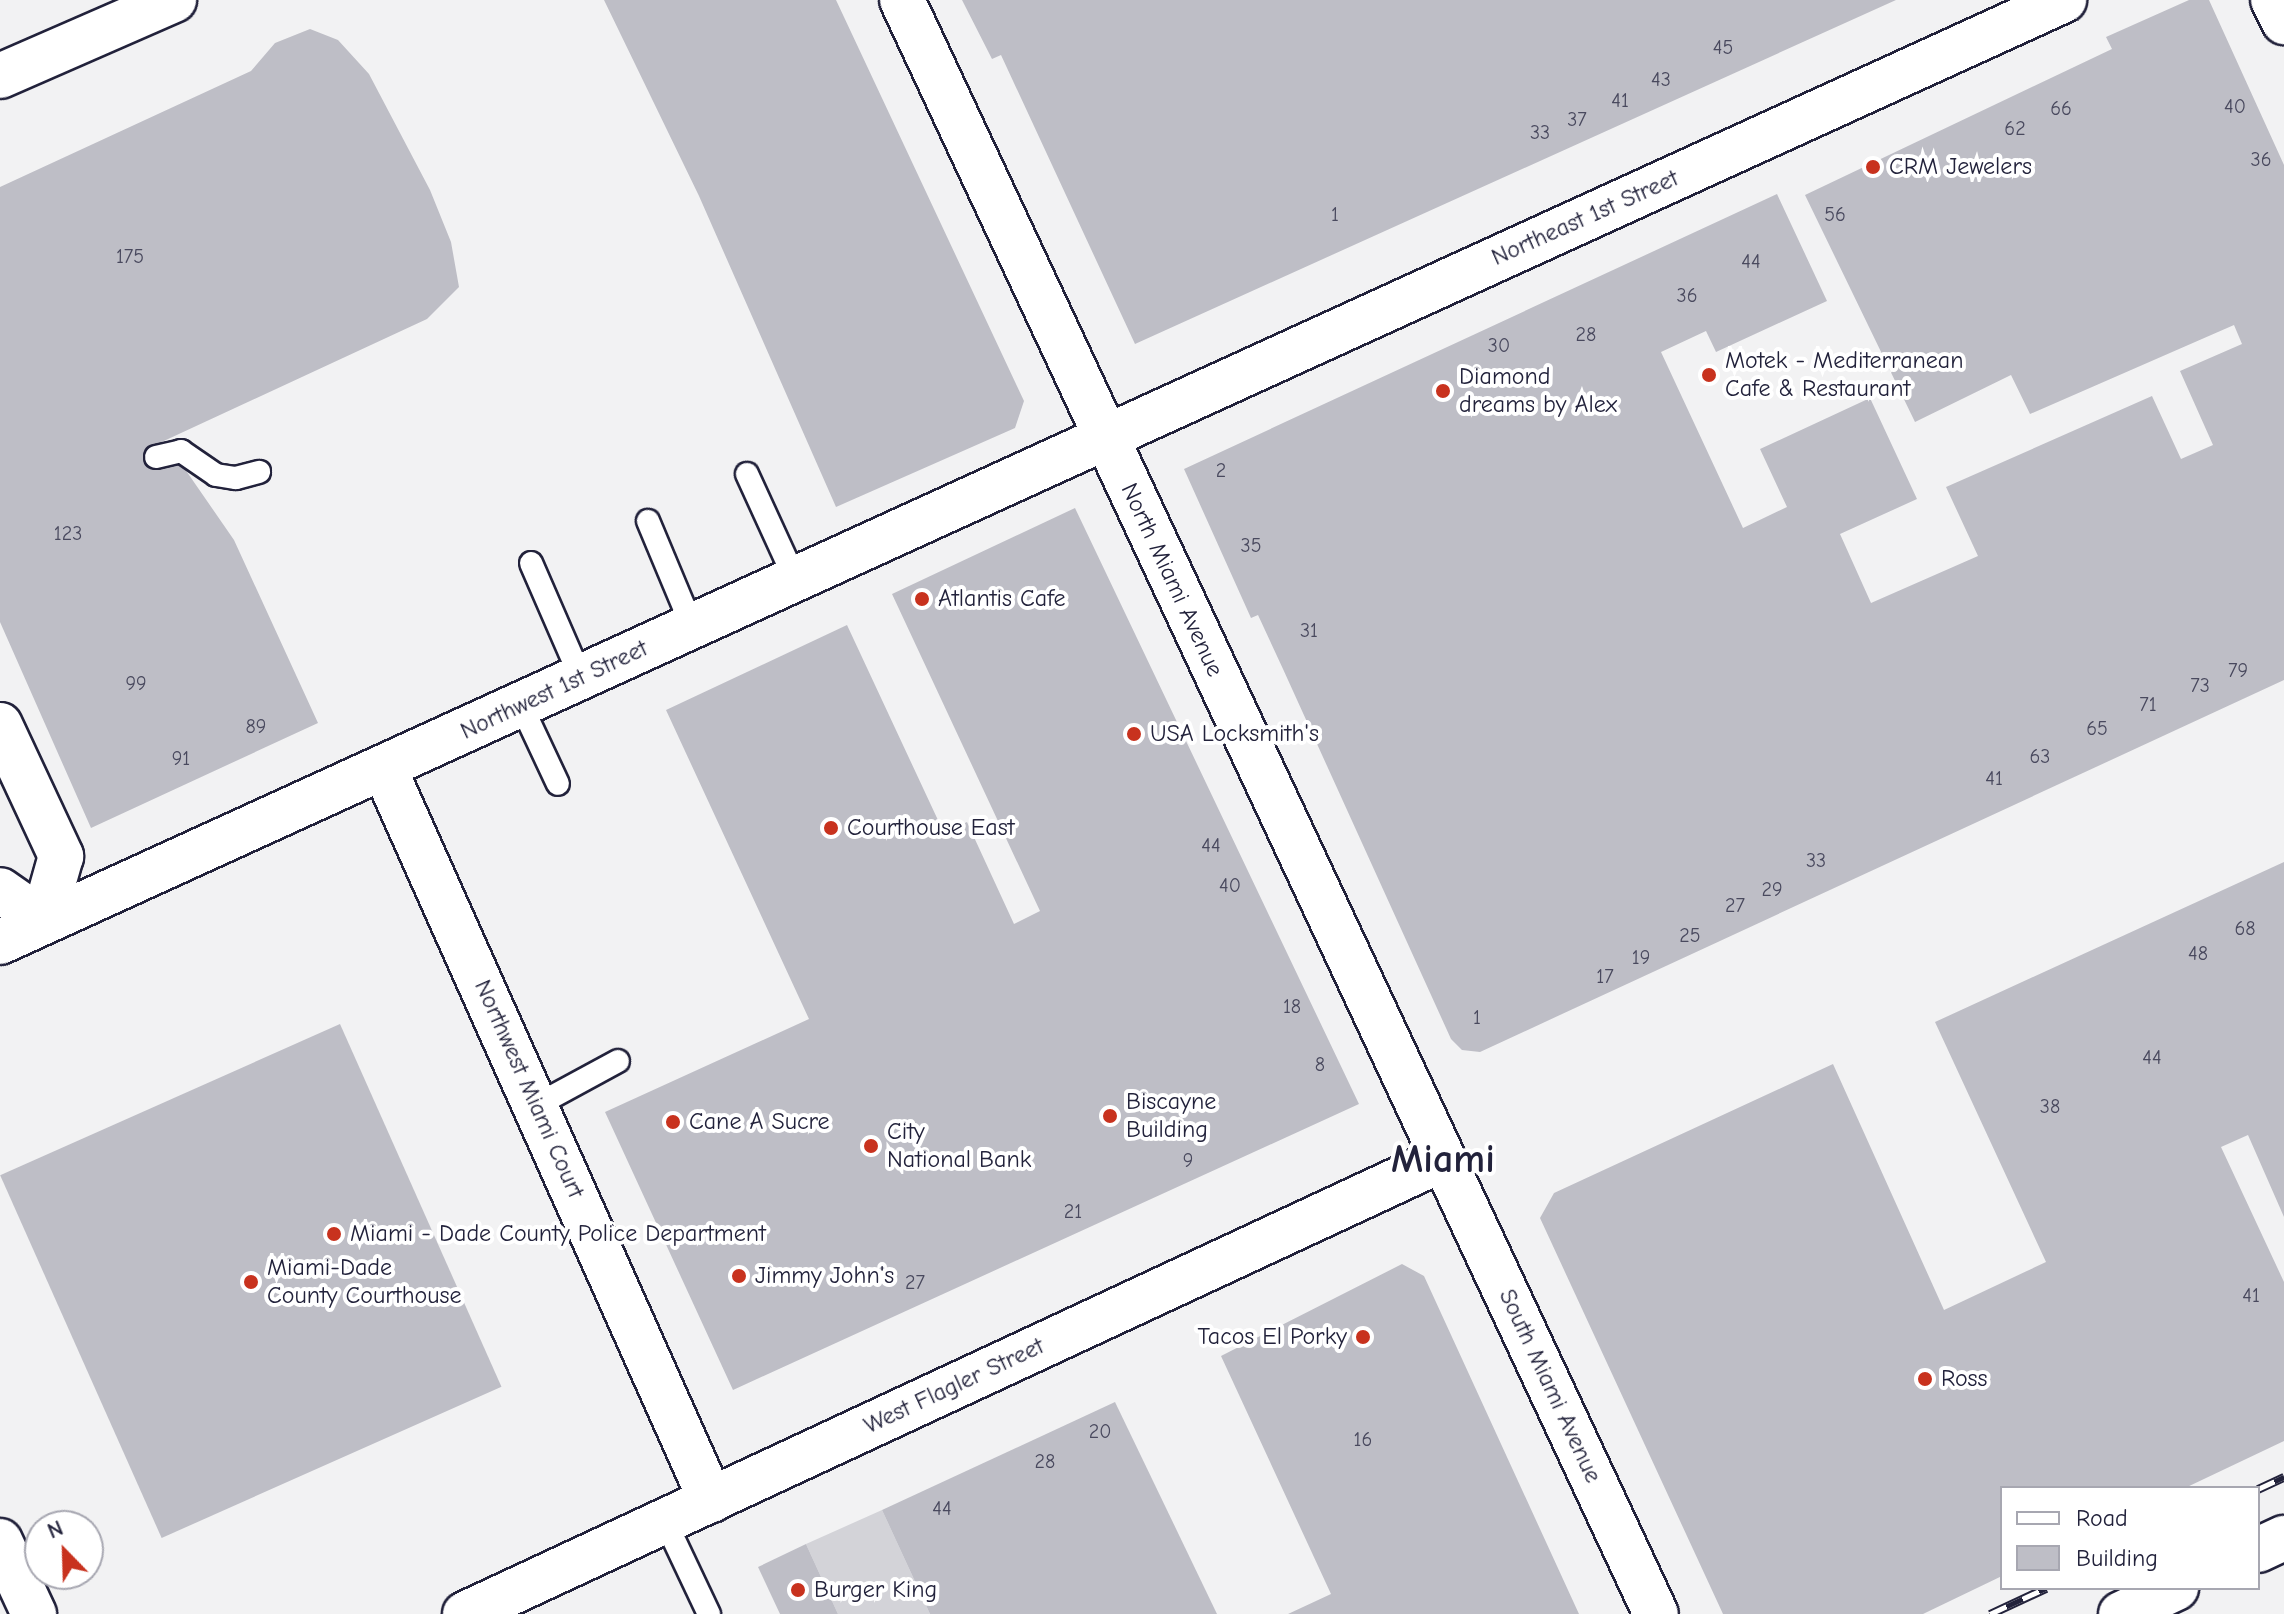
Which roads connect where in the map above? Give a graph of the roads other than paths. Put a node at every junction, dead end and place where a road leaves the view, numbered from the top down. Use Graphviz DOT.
graph roads {
  1 [pos="174,0"];
  2 [pos="902,0"];
  3 [pos="2064,0"];
  4 [pos="2273,0"];
  5 [pos="2284,22"];
  6 [pos="0,76"];
  7 [pos="1107,437"];
  8 [pos="156,457"];
  9 [pos="259,472"];
  10 [pos="747,474"];
  11 [pos="648,521"];
  12 [pos="531,563"];
  13 [pos="795,579"];
  14 [pos="692,626"];
  15 [pos="581,678"];
  16 [pos="521,705"];
  17 [pos="0,725"];
  18 [pos="384,768"];
  19 [pos="558,784"];
  20 [pos="0,890"];
  21 [pos="43,920"];
  22 [pos="0,942"];
  23 [pos="618,1061"];
  24 [pos="537,1105"];
  25 [pos="1443,1159"];
  26 [pos="711,1500"];
  27 [pos="665,1521"];
  28 [pos="2284,1538"];
  29 [pos="0,1541"];
  30 [pos="2260,1549"];
  31 [pos="2172,1590"];
  32 [pos="34,1614"];
  33 [pos="465,1614"];
  34 [pos="709,1614"];
  35 [pos="1656,1614"];
  36 [pos="2121,1614"];
  1 -- 6 [label="main road"];
  2 -- 7 [label="main road, North Miami Avenue"];
  3 -- 7 [label="main road, Northeast 1st Street"];
  4 -- 5 [label="main road"];
  7 -- 13 [label="main road, Northwest 1st Street"];
  7 -- 25 [label="main road, North Miami Avenue"];
  8 -- 9 [label="lane"];
  10 -- 13 [label="lane"];
  11 -- 14 [label="lane"];
  12 -- 15 [label="lane"];
  13 -- 14 [label="main road, Northwest 1st Street"];
  14 -- 15 [label="main road, Northwest 1st Street"];
  15 -- 16 [label="main road, Northwest 1st Street"];
  16 -- 18 [label="main road, Northwest 1st Street"];
  16 -- 19 [label="lane"];
  17 -- 21 [label="main road"];
  18 -- 21 [label="main road, Northwest 1st Street"];
  18 -- 24 [label="main road, Northwest Miami Court"];
  20 -- 21 [label="main road"];
  21 -- 22 [label="main road, Northwest 1st Street"];
  23 -- 24 [label="lane"];
  24 -- 26 [label="main road, Northwest Miami Court"];
  25 -- 26 [label="main road, West Flagler Street"];
  25 -- 35 [label="main road, South Miami Avenue"];
  26 -- 27 [label="main road, West Flagler Street"];
  27 -- 33 [label="main road, West Flagler Street"];
  27 -- 34 [label="lane"];
  28 -- 30 [label="main road"];
  29 -- 32 [label="main road"];
  31 -- 36 [label="main road"];
}
